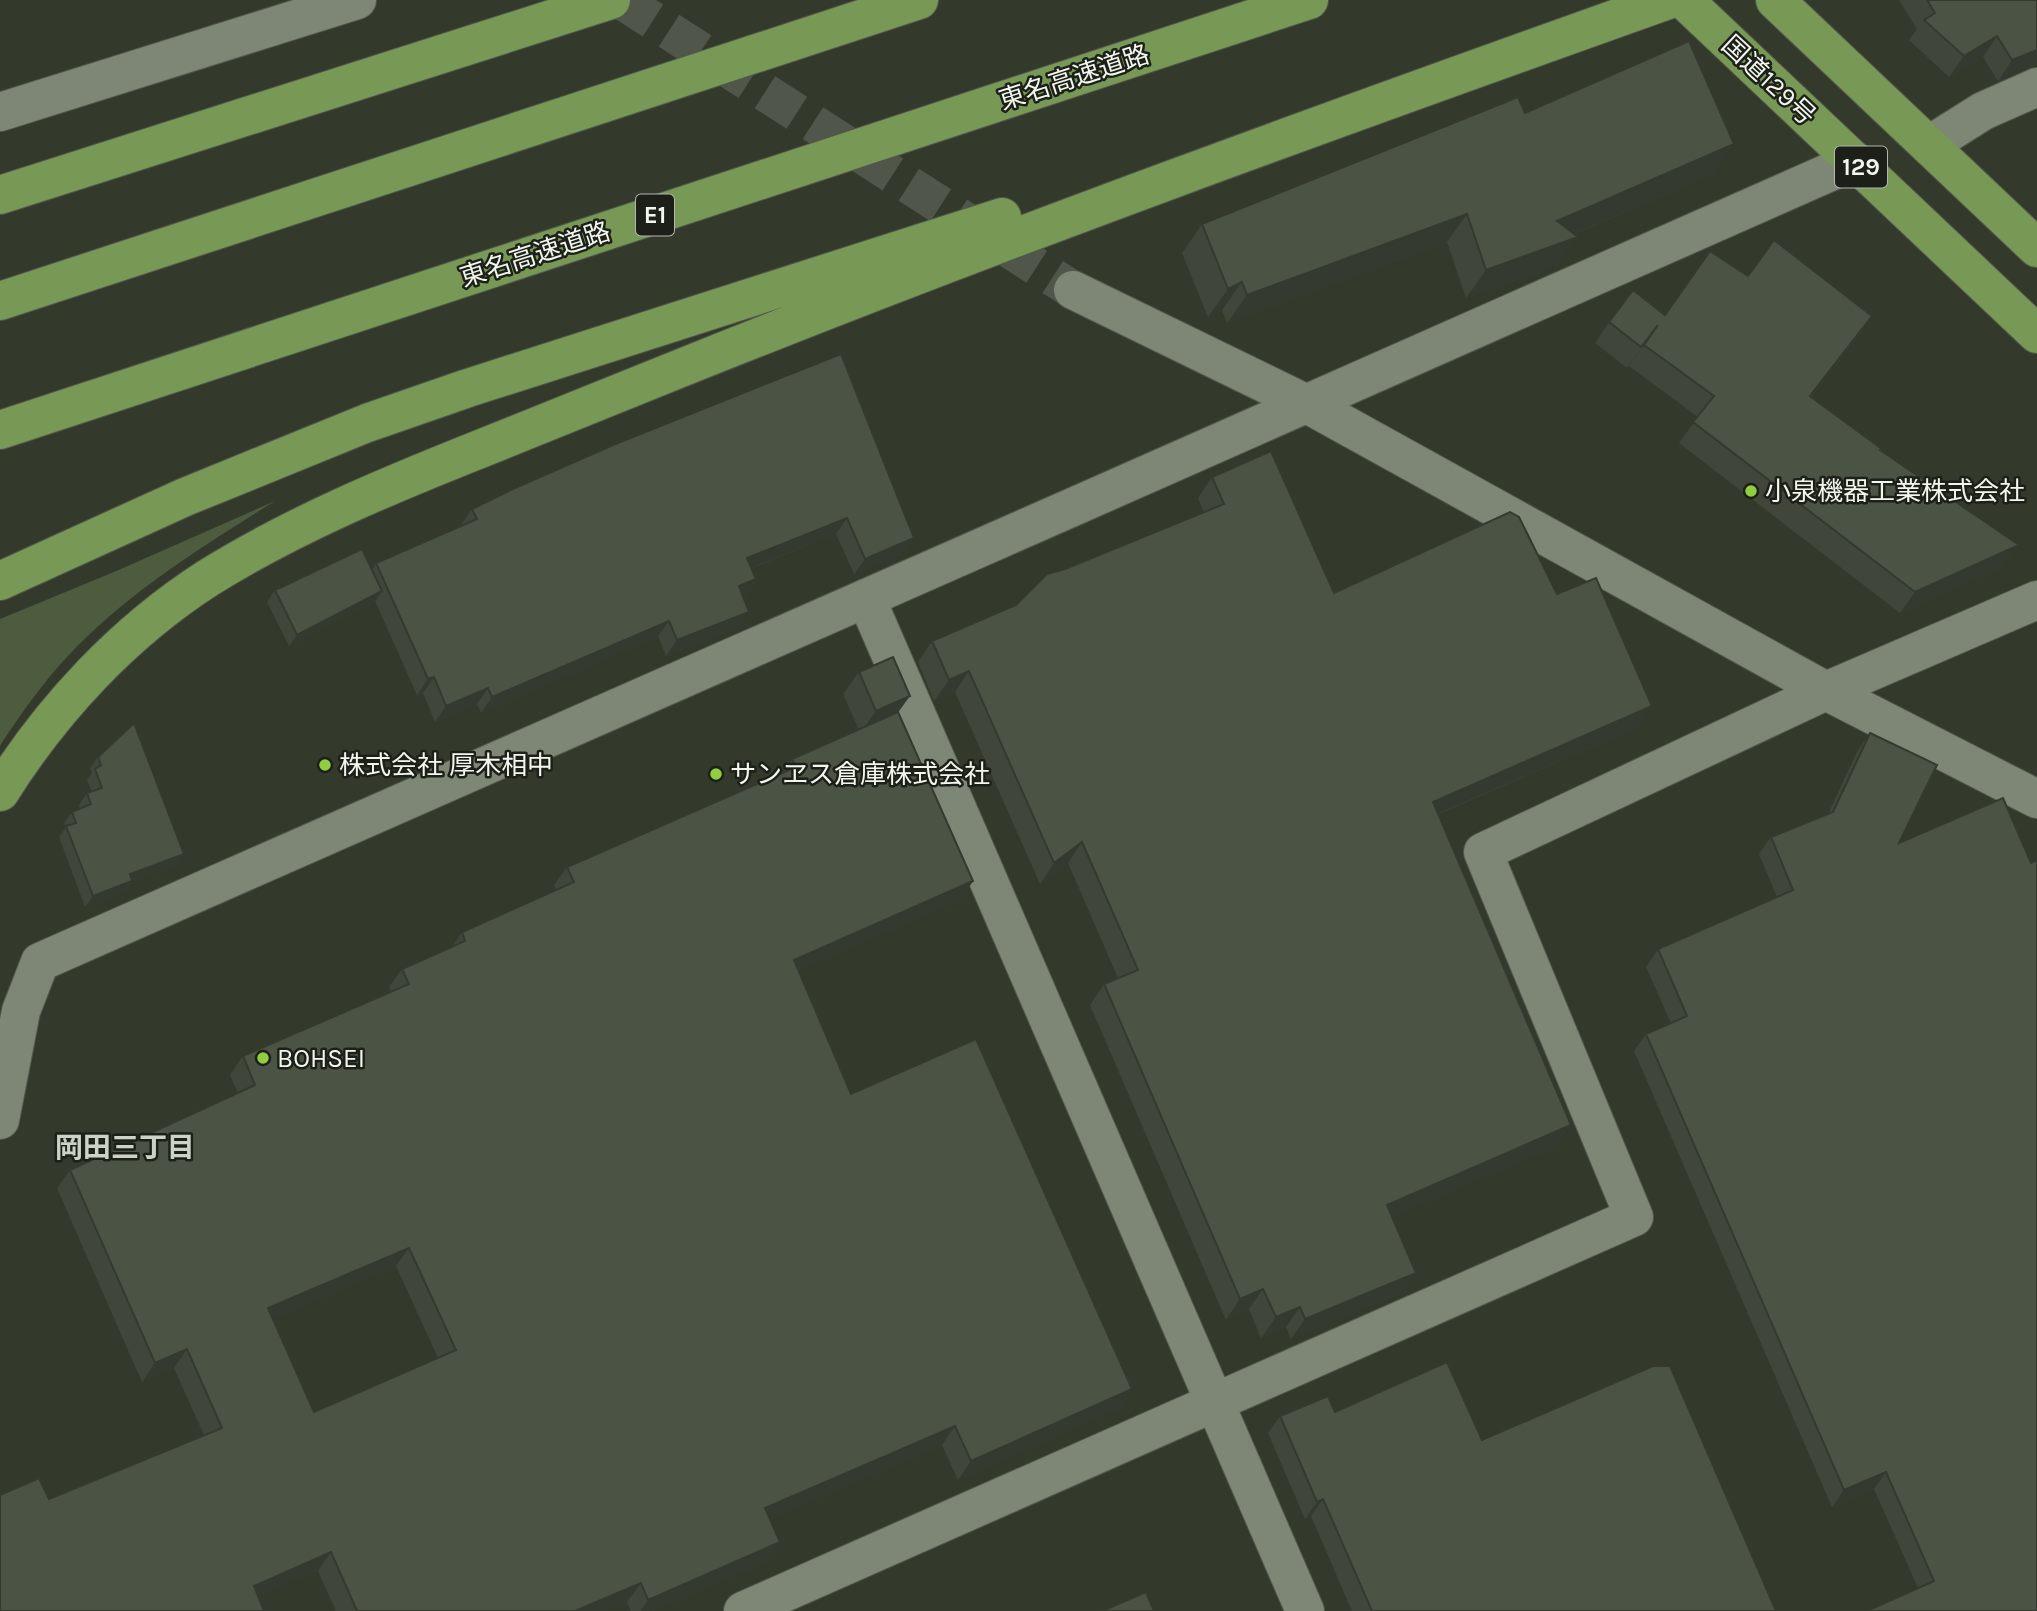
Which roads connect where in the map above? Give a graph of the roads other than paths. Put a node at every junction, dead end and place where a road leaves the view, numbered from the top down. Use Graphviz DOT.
graph roads {
  1 [pos="357,0"];
  2 [pos="611,0"];
  3 [pos="919,0"];
  4 [pos="1310,0"];
  5 [pos="1668,0"];
  6 [pos="1684,0"];
  7 [pos="1775,0"];
  8 [pos="1580,31"];
  9 [pos="2037,87"];
  10 [pos="0,112"];
  11 [pos="1929,145"];
  12 [pos="1855,161"];
  13 [pos="0,195"];
  14 [pos="2037,247"];
  15 [pos="1073,290"];
  16 [pos="0,301"];
  17 [pos="2037,334"];
  18 [pos="1309,405"];
  19 [pos="0,429"];
  20 [pos="0,581"];
  21 [pos="866,598"];
  22 [pos="2037,600"];
  23 [pos="1826,691"];
  24 [pos="0,792"];
  25 [pos="2037,799"];
  26 [pos="0,1120"];
  27 [pos="1215,1404"];
  28 [pos="743,1611"];
  29 [pos="1305,1611"];
  1 -- 10 [label="street"];
  2 -- 13 [label="highway"];
  3 -- 16 [label="highway"];
  4 -- 19 [label="highway, 東名高速道路 / E1"];
  5 -- 8 [label="highway"];
  6 -- 12 [label="highway, 国道129号 / 129"];
  7 -- 11 [label="highway, 129"];
  8 -- 20 [label="highway"];
  8 -- 24 [label="highway"];
  9 -- 11 [label="street"];
  11 -- 14 [label="highway, 129"];
  12 -- 17 [label="highway, 国道129号 / 129"];
  12 -- 18 [label="street"];
  15 -- 18 [label="street"];
  18 -- 21 [label="street"];
  18 -- 23 [label="street"];
  21 -- 26 [label="street"];
  21 -- 27 [label="street"];
  22 -- 23 [label="street"];
  23 -- 25 [label="street"];
  23 -- 27 [label="street"];
  27 -- 28 [label="street"];
  27 -- 29 [label="street"];
}
